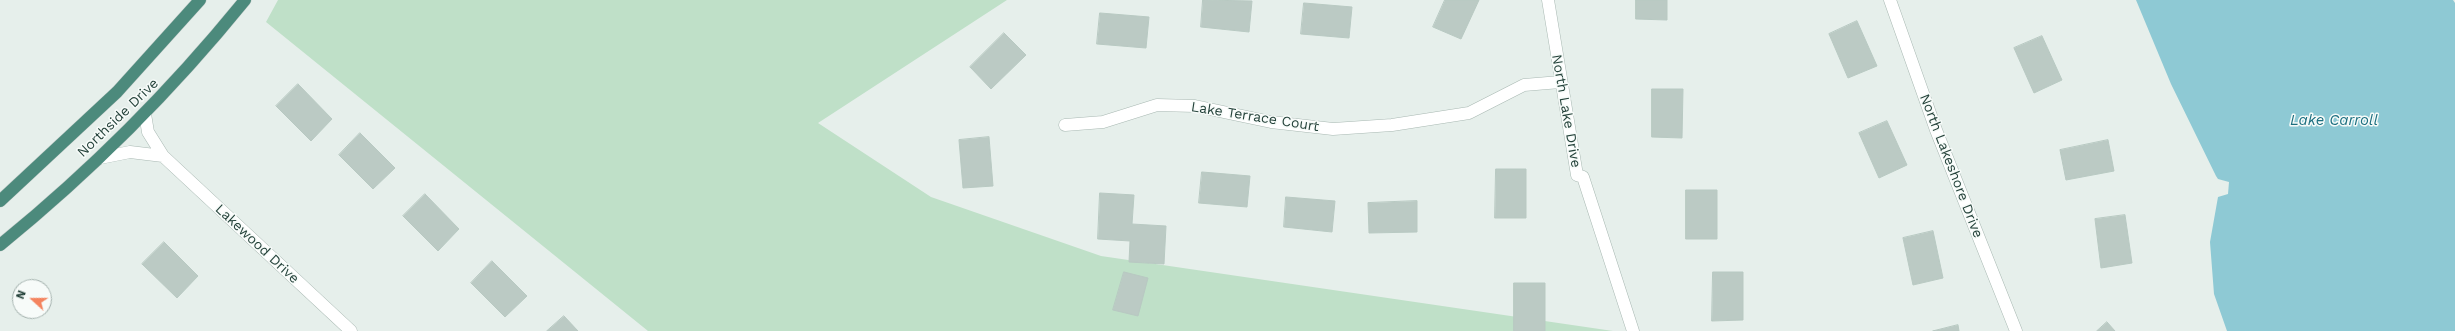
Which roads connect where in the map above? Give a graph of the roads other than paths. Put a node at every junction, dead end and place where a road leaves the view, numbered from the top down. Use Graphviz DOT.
graph roads {
  1 [pos="200,0"];
  2 [pos="245,0"];
  3 [pos="1548,0"];
  4 [pos="1890,0"];
  5 [pos="1560,82"];
  6 [pos="145,114"];
  7 [pos="1066,125"];
  8 [pos="163,156"];
  9 [pos="100,158"];
  10 [pos="0,201"];
  11 [pos="0,245"];
  12 [pos="351,331"];
  13 [pos="1633,331"];
  14 [pos="2016,331"];
  1 -- 10 [label="highway, Northside Drive"];
  2 -- 6 [label="highway, Northside Drive"];
  3 -- 5 [label="street, North Lake Drive"];
  4 -- 14 [label="street, North Lakeshore Drive"];
  5 -- 7 [label="street, Lake Terrace Court"];
  5 -- 13 [label="street, North Lake Drive"];
  6 -- 8 [label="street, Lakewood Drive"];
  6 -- 9 [label="highway, Northside Drive"];
  8 -- 9 [label="street"];
  8 -- 12 [label="street, Lakewood Drive"];
  9 -- 11 [label="highway, Northside Drive"];
}
